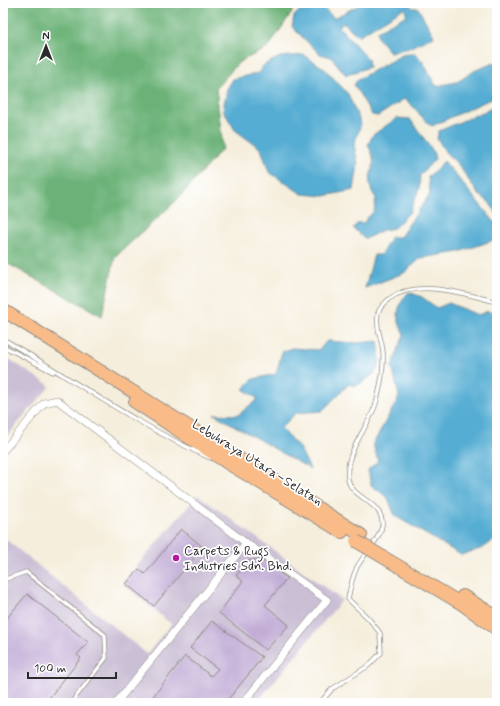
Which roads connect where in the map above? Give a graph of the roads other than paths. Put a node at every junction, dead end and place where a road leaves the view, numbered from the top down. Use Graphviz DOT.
graph roads {
  1 [pos="497,302"];
  2 [pos="3,310"];
  3 [pos="3,319"];
  4 [pos="3,339"];
  5 [pos="3,346"];
  6 [pos="77,384"];
  7 [pos="3,451"];
  8 [pos="226,462"];
  9 [pos="359,538"];
  10 [pos="246,543"];
  11 [pos="385,554"];
  12 [pos="3,582"];
  13 [pos="497,617"];
  14 [pos="497,629"];
  15 [pos="71,703"];
  16 [pos="116,703"];
  17 [pos="243,703"];
  18 [pos="320,703"];
  1 -- 18 [label="lane"];
  2 -- 9 [label="highway, Lebuhraya Utara–Selatan"];
  3 -- 8 [label="highway, Lebuhraya Utara–Selatan"];
  4 -- 6 [label="lane"];
  5 -- 6 [label="lane"];
  6 -- 8 [label="lane"];
  7 -- 10 [label="street"];
  8 -- 9 [label="highway, Lebuhraya Utara–Selatan"];
  9 -- 11 [label="highway, Lebuhraya Utara–Selatan, bridge"];
  10 -- 16 [label="street"];
  10 -- 17 [label="street"];
  11 -- 13 [label="highway, Lebuhraya Utara–Selatan"];
  11 -- 14 [label="highway, Lebuhraya Utara–Selatan"];
  12 -- 15 [label="lane"];
}
